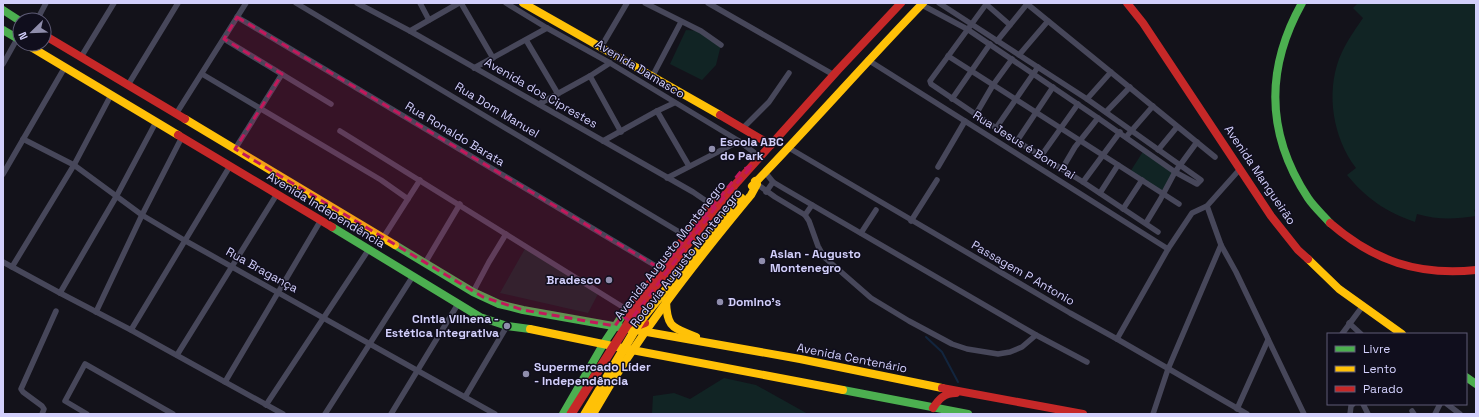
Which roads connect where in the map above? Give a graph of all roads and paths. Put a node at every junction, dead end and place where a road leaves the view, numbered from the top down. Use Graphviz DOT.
graph roads {
  1 [pos="46,3"];
  2 [pos="114,3"];
  3 [pos="178,3"];
  4 [pos="246,3"];
  5 [pos="296,3"];
  6 [pos="357,3"];
  7 [pos="420,3"];
  8 [pos="460,3"];
  9 [pos="506,3"];
  10 [pos="522,3"];
  11 [pos="627,3"];
  12 [pos="645,3"];
  13 [pos="708,3"];
  14 [pos="901,3"];
  15 [pos="939,3"];
  16 [pos="1026,3"];
  17 [pos="1126,3"];
  18 [pos="1302,3"];
  19 [pos="922,4"];
  20 [pos="986,4"];
  21 [pos="717,5"];
  22 [pos="3,10"];
  23 [pos="41,12"];
  24 [pos="12,15"];
  25 [pos="238,17"];
  26 [pos="429,20"];
  27 [pos="1048,21"];
  28 [pos="681,22"];
  29 [pos="971,23"];
  30 [pos="1010,25"];
  31 [pos="547,28"];
  32 [pos="967,29"];
  33 [pos="3,30"];
  34 [pos="410,31"];
  35 [pos="12,35"];
  36 [pos="224,39"];
  37 [pos="52,40"];
  38 [pos="526,40"];
  39 [pos="997,40"];
  40 [pos="604,42"];
  41 [pos="990,44"];
  42 [pos="721,45"];
  43 [pos="12,50"];
  44 [pos="40,52"];
  45 [pos="1019,55"];
  46 [pos="948,56"];
  47 [pos="81,57"];
  48 [pos="492,58"];
  49 [pos="1012,59"];
  50 [pos="868,60"];
  51 [pos="610,63"];
  52 [pos="3,64"];
  53 [pos="65,67"];
  54 [pos="1038,67"];
  55 [pos="474,68"];
  56 [pos="972,72"];
  57 [pos="1110,72"];
  58 [pos="790,73"];
  59 [pos="202,74"];
  60 [pos="282,74"];
  61 [pos="1033,74"];
  62 [pos="834,75"];
  63 [pos="590,76"];
  64 [pos="652,77"];
  65 [pos="993,84"];
  66 [pos="128,85"];
  67 [pos="1052,87"];
  68 [pos="1130,87"];
  69 [pos="558,94"];
  70 [pos="111,95"];
  71 [pos="952,99"];
  72 [pos="1015,99"];
  73 [pos="1087,99"];
  74 [pos="674,103"];
  75 [pos="331,104"];
  76 [pos="539,104"];
  77 [pos="1078,104"];
  78 [pos="1153,106"];
  79 [pos="260,108"];
  80 [pos="656,111"];
  81 [pos="1036,112"];
  82 [pos="1106,112"];
  83 [pos="176,114"];
  84 [pos="976,114"];
  85 [pos="1098,118"];
  86 [pos="965,121"];
  87 [pos="156,122"];
  88 [pos="1177,127"];
  89 [pos="743,128"];
  90 [pos="996,128"];
  91 [pos="1060,128"];
  92 [pos="340,131"];
  93 [pos="1132,131"];
  94 [pos="621,132"];
  95 [pos="1120,132"];
  96 [pos="182,138"];
  97 [pos="1126,138"];
  98 [pos="23,139"];
  99 [pos="603,141"];
  100 [pos="739,141"];
  101 [pos="1017,141"];
  102 [pos="1080,141"];
  103 [pos="1197,142"];
  104 [pos="770,145"];
  105 [pos="789,148"];
  106 [pos="235,149"];
  107 [pos="1158,150"];
  108 [pos="1102,155"];
  109 [pos="1041,156"];
  110 [pos="760,157"];
  111 [pos="1215,157"];
  112 [pos="74,165"];
  113 [pos="753,165"];
  114 [pos="1118,165"];
  115 [pos="230,166"];
  116 [pos="689,166"];
  117 [pos="938,166"];
  118 [pos="1180,166"];
  119 [pos="1062,169"];
  120 [pos="1240,169"];
  121 [pos="765,172"];
  122 [pos="1175,172"];
  123 [pos="3,174"];
  124 [pos="667,178"];
  125 [pos="420,180"];
  126 [pos="937,180"];
  127 [pos="1142,180"];
  128 [pos="773,182"];
  129 [pos="1083,182"];
  130 [pos="756,183"];
  131 [pos="766,192"];
  132 [pos="1100,193"];
  133 [pos="277,194"];
  134 [pos="1163,194"];
  135 [pos="116,197"];
  136 [pos="408,199"];
  137 [pos="460,204"];
  138 [pos="1179,204"];
  139 [pos="712,205"];
  140 [pos="812,205"];
  141 [pos="1207,206"];
  142 [pos="1123,209"];
  143 [pos="876,210"];
  144 [pos="142,215"];
  145 [pos="805,215"];
  146 [pos="321,220"];
  147 [pos="911,221"];
  148 [pos="1146,223"];
  149 [pos="1158,232"];
  150 [pos="861,233"];
  151 [pos="506,234"];
  152 [pos="686,236"];
  153 [pos="383,238"];
  154 [pos="184,240"];
  155 [pos="1221,245"];
  156 [pos="369,249"];
  157 [pos="1168,249"];
  158 [pos="3,262"];
  159 [pos="425,264"];
  160 [pos="232,266"];
  161 [pos="12,267"];
  162 [pos="1476,270"];
  163 [pos="658,273"];
  164 [pos="413,276"];
  165 [pos="278,292"];
  166 [pos="473,292"];
  167 [pos="60,293"];
  168 [pos="458,304"];
  169 [pos="664,304"];
  170 [pos="1362,307"];
  171 [pos="626,309"];
  172 [pos="56,311"];
  173 [pos="96,312"];
  174 [pos="324,317"];
  175 [pos="1349,323"];
  176 [pos="507,326"];
  177 [pos="615,326"];
  178 [pos="131,330"];
  179 [pos="643,332"];
  180 [pos="1343,333"];
  181 [pos="1360,333"];
  182 [pos="1401,333"];
  183 [pos="1036,335"];
  184 [pos="1117,339"];
  185 [pos="1268,340"];
  186 [pos="604,343"];
  187 [pos="706,343"];
  188 [pos="370,344"];
  189 [pos="632,350"];
  190 [pos="650,353"];
  191 [pos="177,355"];
  192 [pos="624,362"];
  193 [pos="1087,362"];
  194 [pos="592,365"];
  195 [pos="1168,369"];
  196 [pos="417,370"];
  197 [pos="617,371"];
  198 [pos="1467,378"];
  199 [pos="225,382"];
  200 [pos="1476,384"];
  201 [pos="973,394"];
  202 [pos="465,397"];
  203 [pos="266,404"];
  204 [pos="1025,404"];
  205 [pos="1364,405"];
  206 [pos="1439,405"];
  207 [pos="1448,405"];
  208 [pos="1049,408"];
  209 [pos="1237,409"];
  210 [pos="936,411"];
  211 [pos="42,414"];
  212 [pos="87,414"];
  213 [pos="173,414"];
  214 [pos="283,414"];
  215 [pos="325,414"];
  216 [pos="391,414"];
  217 [pos="495,414"];
  218 [pos="563,414"];
  219 [pos="571,414"];
  220 [pos="585,414"];
  221 [pos="593,414"];
  222 [pos="968,414"];
  223 [pos="1031,414"];
  224 [pos="1039,414"];
  225 [pos="1083,414"];
  226 [pos="1153,414"];
  227 [pos="1247,414"];
  228 [pos="1304,414"];
  229 [pos="1368,414"];
  230 [pos="1435,414"];
  231 [pos="1460,414"];
  1 -- 23 [label="street"];
  2 -- 47 [label="street"];
  3 -- 66 [label="street"];
  4 -- 25 [label="street"];
  5 -- 152 [label="street, Rua Dom Manuel"];
  6 -- 34 [label="street, Avenida dos Ciprestes"];
  7 -- 26 [label="street"];
  8 -- 26 [label="street"];
  8 -- 48 [label="street"];
  9 -- 31 [label="street, Avenida Damasco"];
  10 -- 64 [label="main road, Avenida Damasco"];
  11 -- 40 [label="street"];
  12 -- 28 [label="street"];
  13 -- 21 [label="street"];
  14 -- 62 [label="main road, Rodovia Augusto Montenegro"];
  15 -- 29 [label="street"];
  16 -- 27 [label="street"];
  16 -- 30 [label="street"];
  17 -- 120 [label="main road, Avenida Mangueirão"];
  18 -- 162 [label="main road"];
  19 -- 32 [label="street"];
  19 -- 50 [label="main road, Rodovia Augusto Montenegro"];
  20 -- 29 [label="street"];
  20 -- 30 [label="street"];
  21 -- 62 [label="street"];
  22 -- 24 [label="main road"];
  25 -- 36 [label="street"];
  25 -- 163 [label="street, Rua Ronaldo Barata"];
  26 -- 34 [label="street"];
  27 -- 45 [label="street"];
  27 -- 57 [label="street"];
  28 -- 42 [label="street"];
  28 -- 64 [label="street"];
  29 -- 32 [label="street"];
  29 -- 39 [label="street"];
  30 -- 39 [label="street"];
  31 -- 38 [label="street"];
  31 -- 51 [label="street, Avenida Damasco"];
  32 -- 41 [label="street"];
  32 -- 46 [label="street"];
  33 -- 35 [label="main road"];
  34 -- 55 [label="street, Avenida dos Ciprestes"];
  36 -- 59 [label="street"];
  36 -- 60 [label="street"];
  37 -- 47 [label="main road, Avenida Independência"];
  38 -- 48 [label="street"];
  38 -- 69 [label="street"];
  39 -- 45 [label="street"];
  41 -- 49 [label="street"];
  41 -- 56 [label="street"];
  43 -- 52 [label="street"];
  44 -- 53 [label="main road, Avenida Independência"];
  45 -- 54 [label="street"];
  46 -- 56 [label="street"];
  46 -- 71 [label="street"];
  47 -- 66 [label="main road, Avenida Independência"];
  48 -- 55 [label="street"];
  49 -- 61 [label="street"];
  49 -- 65 [label="street"];
  50 -- 86 [label="street, Rua Jesus é Bom Pai"];
  50 -- 105 [label="main road, Rodovia Augusto Montenegro"];
  51 -- 63 [label="street"];
  51 -- 74 [label="street, Avenida Damasco"];
  53 -- 70 [label="main road, Avenida Independência"];
  53 -- 98 [label="street"];
  54 -- 61 [label="street"];
  54 -- 73 [label="street"];
  55 -- 76 [label="street, Avenida dos Ciprestes"];
  56 -- 65 [label="street"];
  56 -- 71 [label="street"];
  57 -- 68 [label="street"];
  57 -- 73 [label="street"];
  58 -- 89 [label="street"];
  59 -- 79 [label="street"];
  59 -- 83 [label="street"];
  60 -- 75 [label="street"];
  60 -- 79 [label="street"];
  61 -- 67 [label="street"];
  61 -- 72 [label="street"];
  62 -- 104 [label="main road, Rodovia Augusto Montenegro"];
  63 -- 69 [label="street"];
  63 -- 94 [label="street"];
  64 -- 89 [label="main road, Avenida Damasco"];
  65 -- 72 [label="street"];
  65 -- 84 [label="street"];
  66 -- 83 [label="main road, Avenida Independência"];
  67 -- 77 [label="street"];
  67 -- 81 [label="street"];
  68 -- 78 [label="street"];
  68 -- 82 [label="street"];
  69 -- 76 [label="street"];
  70 -- 87 [label="main road, Avenida Independência"];
  70 -- 112 [label="street"];
  71 -- 84 [label="street"];
  72 -- 81 [label="street"];
  72 -- 90 [label="street"];
  73 -- 82 [label="street"];
  74 -- 80 [label="street"];
  74 -- 100 [label="street, Avenida Damasco"];
  76 -- 99 [label="street, Avenida dos Ciprestes"];
  77 -- 85 [label="street"];
  77 -- 91 [label="street"];
  78 -- 88 [label="street"];
  78 -- 93 [label="street"];
  79 -- 106 [label="street"];
  79 -- 136 [label="street"];
  80 -- 94 [label="street"];
  80 -- 116 [label="street"];
  81 -- 91 [label="street"];
  81 -- 101 [label="street"];
  82 -- 93 [label="street"];
  83 -- 106 [label="main road, Avenida Independência"];
  84 -- 90 [label="street"];
  85 -- 95 [label="street"];
  85 -- 102 [label="street"];
  86 -- 117 [label="street"];
  86 -- 157 [label="street, Rua Jesus é Bom Pai"];
  87 -- 96 [label="main road, Avenida Independência"];
  87 -- 135 [label="street"];
  88 -- 103 [label="street"];
  88 -- 107 [label="street"];
  89 -- 104 [label="main road, Avenida Damasco"];
  90 -- 101 [label="street"];
  91 -- 102 [label="street"];
  91 -- 109 [label="street"];
  92 -- 125 [label="street"];
  93 -- 97 [label="street"];
  93 -- 107 [label="street"];
  94 -- 99 [label="street"];
  95 -- 97 [label="street"];
  95 -- 108 [label="street"];
  96 -- 115 [label="main road, Avenida Independência"];
  96 -- 144 [label="street"];
  97 -- 122 [label="street"];
  98 -- 112 [label="street, Rua Bragança"];
  98 -- 123 [label="street"];
  99 -- 124 [label="street, Avenida dos Ciprestes"];
  100 -- 110 [label="street, Avenida Damasco"];
  100 -- 116 [label="street"];
  101 -- 109 [label="street"];
  102 -- 108 [label="street"];
  102 -- 119 [label="street"];
  103 -- 111 [label="street"];
  103 -- 118 [label="street"];
  104 -- 110 [label="main road, Rodovia Augusto Montenegro"];
  105 -- 121 [label="main road, Rodovia Augusto Montenegro"];
  105 -- 147 [label="street, Passagem P Antonio"];
  106 -- 153 [label="main road, Avenida Independência"];
  107 -- 118 [label="street"];
  108 -- 114 [label="street"];
  108 -- 129 [label="street"];
  109 -- 119 [label="street"];
  110 -- 113 [label="main road, Rodovia Augusto Montenegro"];
  112 -- 135 [label="street, Rua Bragança"];
  112 -- 161 [label="street"];
  113 -- 139 [label="main road, Rodovia Augusto Montenegro"];
  113 -- 219 [label="main road, Avenida Augusto Montenegro, bridge"];
  114 -- 127 [label="street"];
  114 -- 132 [label="street"];
  115 -- 133 [label="main road, Avenida Independência"];
  115 -- 154 [label="street"];
  116 -- 124 [label="street"];
  118 -- 122 [label="street"];
  118 -- 122 [label="street"];
  119 -- 129 [label="street"];
  120 -- 141 [label="street"];
  120 -- 170 [label="main road, Avenida Mangueirão"];
  121 -- 128 [label="street"];
  121 -- 130 [label="main road, Rodovia Augusto Montenegro"];
  122 -- 134 [label="street"];
  124 -- 139 [label="street, Avenida dos Ciprestes"];
  125 -- 136 [label="street"];
  125 -- 137 [label="street"];
  126 -- 147 [label="street"];
  127 -- 134 [label="street"];
  127 -- 142 [label="street"];
  128 -- 131 [label="street"];
  128 -- 140 [label="street"];
  129 -- 132 [label="street"];
  130 -- 131 [label="street"];
  130 -- 169 [label="main road, Rodovia Augusto Montenegro"];
  130 -- 220 [label="main road, Avenida Augusto Montenegro, bridge"];
  131 -- 145 [label="street"];
  132 -- 142 [label="street"];
  133 -- 146 [label="main road, Avenida Independência"];
  133 -- 160 [label="street"];
  134 -- 138 [label="street"];
  134 -- 148 [label="street"];
  135 -- 144 [label="street, Rua Bragança"];
  135 -- 167 [label="street"];
  136 -- 153 [label="street"];
  137 -- 151 [label="street"];
  137 -- 159 [label="street"];
  139 -- 152 [label="main road, Rodovia Augusto Montenegro"];
  140 -- 145 [label="street"];
  140 -- 150 [label="street"];
  141 -- 155 [label="street"];
  141 -- 157 [label="street"];
  142 -- 148 [label="street"];
  143 -- 150 [label="street"];
  144 -- 154 [label="street, Rua Bragança"];
  144 -- 173 [label="street"];
  145 -- 183 [label="street"];
  146 -- 156 [label="main road, Avenida Independência"];
  146 -- 165 [label="street"];
  147 -- 184 [label="street, Passagem P Antonio"];
  148 -- 149 [label="street"];
  150 -- 183 [label="street"];
  151 -- 166 [label="street"];
  151 -- 171 [label="street"];
  152 -- 163 [label="main road, Rodovia Augusto Montenegro"];
  153 -- 159 [label="main road, Avenida Independência"];
  154 -- 160 [label="street, Rua Bragança"];
  154 -- 178 [label="street"];
  155 -- 185 [label="street"];
  155 -- 195 [label="street"];
  156 -- 164 [label="main road, Avenida Independência"];
  156 -- 174 [label="street"];
  157 -- 184 [label="street"];
  158 -- 161 [label="street"];
  159 -- 166 [label="main road, Avenida Independência"];
  160 -- 165 [label="street, Rua Bragança"];
  160 -- 191 [label="street"];
  161 -- 167 [label="street"];
  163 -- 169 [label="main road"];
  163 -- 171 [label="main road, Rodovia Augusto Montenegro"];
  164 -- 168 [label="main road, Avenida Independência"];
  164 -- 188 [label="street"];
  165 -- 174 [label="street, Rua Bragança"];
  165 -- 199 [label="street"];
  166 -- 177 [label="main road, Avenida Independência"];
  167 -- 173 [label="street"];
  168 -- 176 [label="main road, Avenida Independência"];
  168 -- 196 [label="street"];
  169 -- 179 [label="main road, Rodovia Augusto Montenegro"];
  169 -- 187 [label="main road"];
  170 -- 175 [label="street"];
  170 -- 182 [label="main road, Avenida Mangueirão"];
  171 -- 177 [label="main road, Rodovia Augusto Montenegro"];
  172 -- 211 [label="street"];
  173 -- 178 [label="street"];
  174 -- 188 [label="street, Rua Bragança"];
  174 -- 203 [label="street"];
  175 -- 180 [label="street"];
  175 -- 181 [label="street"];
  176 -- 186 [label="main road, Avenida Independência"];
  176 -- 202 [label="street"];
  177 -- 179 [label="main road, Avenida Centenário"];
  177 -- 186 [label="main road, Rodovia Augusto Montenegro"];
  178 -- 191 [label="street"];
  179 -- 187 [label="main road, Avenida Centenário"];
  179 -- 189 [label="main road, Rodovia Augusto Montenegro"];
  183 -- 193 [label="street"];
  184 -- 195 [label="street, Passagem P Antonio"];
  185 -- 209 [label="street"];
  185 -- 228 [label="street"];
  186 -- 189 [label="main road, Avenida Independência"];
  186 -- 194 [label="main road, Rodovia Augusto Montenegro"];
  187 -- 201 [label="main road, Avenida Centenário"];
  188 -- 196 [label="street, Rua Bragança"];
  188 -- 215 [label="street"];
  189 -- 190 [label="main road"];
  189 -- 192 [label="main road, Rodovia Augusto Montenegro"];
  190 -- 192 [label="main road"];
  190 -- 210 [label="main road"];
  191 -- 199 [label="street"];
  192 -- 197 [label="main road, Rodovia Augusto Montenegro"];
  194 -- 197 [label="main road"];
  194 -- 218 [label="main road, Rodovia Augusto Montenegro"];
  195 -- 209 [label="street, Passagem P Antonio"];
  195 -- 226 [label="street"];
  196 -- 202 [label="street, Rua Bragança"];
  196 -- 216 [label="street"];
  197 -- 221 [label="main road, Rodovia Augusto Montenegro"];
  198 -- 200 [label="main road"];
  199 -- 203 [label="street"];
  201 -- 204 [label="main road, Avenida Centenário"];
  201 -- 210 [label="main road"];
  202 -- 217 [label="street, Rua Bragança"];
  203 -- 214 [label="street"];
  204 -- 208 [label="main road, Avenida Centenário"];
  204 -- 223 [label="main road"];
  205 -- 229 [label="street"];
  206 -- 230 [label="street"];
  207 -- 231 [label="street"];
  208 -- 224 [label="main road"];
  208 -- 225 [label="main road, Avenida Centenário"];
  209 -- 227 [label="street, Passagem P Antonio"];
  210 -- 222 [label="main road"];
  212 -- 213 [label="street"];
}
